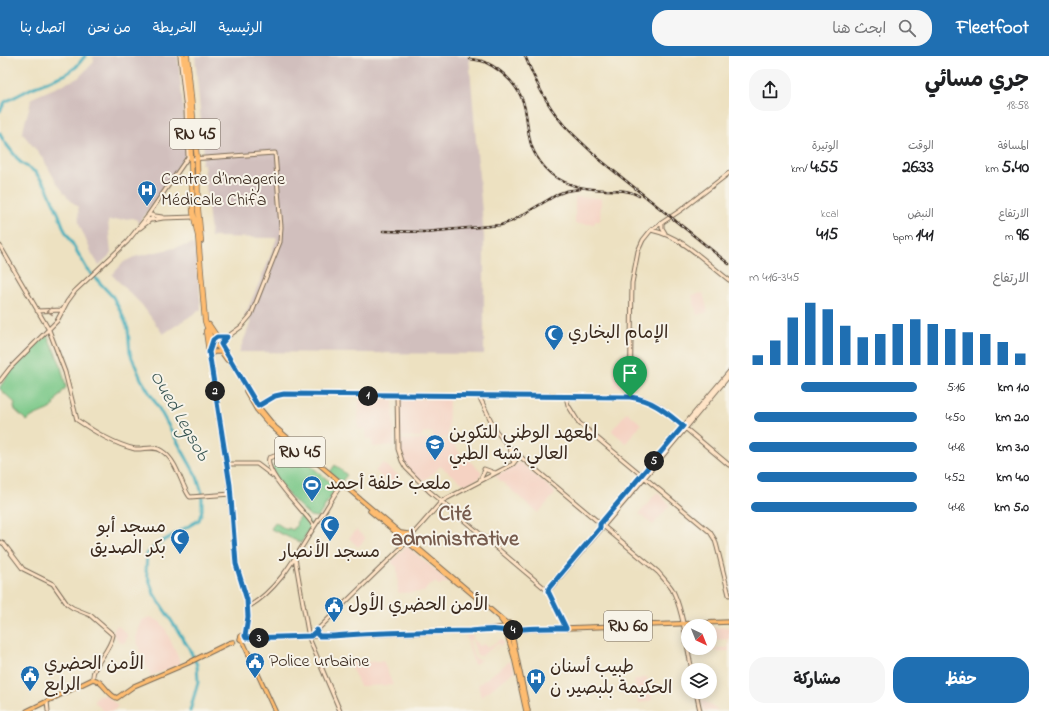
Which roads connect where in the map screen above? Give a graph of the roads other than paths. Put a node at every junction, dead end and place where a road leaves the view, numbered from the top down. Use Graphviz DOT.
graph roads {
  1 [pos="180,56"];
  2 [pos="183,56"];
  3 [pos="187,56"];
  4 [pos="194,159"];
  5 [pos="729,173"];
  6 [pos="154,207"];
  7 [pos="193,216"];
  8 [pos="151,217"];
  9 [pos="163,218"];
  10 [pos="662,222"];
  11 [pos="651,230"];
  12 [pos="660,232"];
  13 [pos="665,233"];
  14 [pos="647,234"];
  15 [pos="0,246"];
  16 [pos="729,280"];
  17 [pos="63,310"];
  18 [pos="37,311"];
  19 [pos="205,321"];
  20 [pos="49,330"];
  21 [pos="227,337"];
  22 [pos="218,338"];
  23 [pos="217,344"];
  24 [pos="222,352"];
  25 [pos="210,354"];
  26 [pos="729,372"];
  27 [pos="729,376"];
  28 [pos="0,381"];
  29 [pos="397,396"];
  30 [pos="479,396"];
  31 [pos="566,397"];
  32 [pos="630,397"];
  33 [pos="256,406"];
  34 [pos="684,428"];
  35 [pos="305,444"];
  36 [pos="292,445"];
  37 [pos="298,448"];
  38 [pos="510,448"];
  39 [pos="286,452"];
  40 [pos="519,456"];
  41 [pos="523,461"];
  42 [pos="269,462"];
  43 [pos="512,463"];
  44 [pos="227,464"];
  45 [pos="257,464"];
  46 [pos="729,465"];
  47 [pos="495,473"];
  48 [pos="275,477"];
  49 [pos="643,477"];
  50 [pos="480,480"];
  51 [pos="342,485"];
  52 [pos="231,494"];
  53 [pos="449,497"];
  54 [pos="442,501"];
  55 [pos="448,506"];
  56 [pos="311,521"];
  57 [pos="317,522"];
  58 [pos="314,526"];
  59 [pos="601,527"];
  60 [pos="415,532"];
  61 [pos="400,534"];
  62 [pos="407,540"];
  63 [pos="0,542"];
  64 [pos="401,548"];
  65 [pos="295,558"];
  66 [pos="438,566"];
  67 [pos="548,591"];
  68 [pos="729,595"];
  69 [pos="248,607"];
  70 [pos="498,617"];
  71 [pos="504,620"];
  72 [pos="681,620"];
  73 [pos="729,622"];
  74 [pos="717,623"];
  75 [pos="681,624"];
  76 [pos="566,628"];
  77 [pos="498,629"];
  78 [pos="508,629"];
  79 [pos="517,629"];
  80 [pos="317,630"];
  81 [pos="310,636"];
  82 [pos="319,636"];
  83 [pos="510,636"];
  84 [pos="243,640"];
  85 [pos="232,642"];
  86 [pos="93,679"];
  87 [pos="697,699"];
  88 [pos="47,701"];
  89 [pos="27,711"];
  90 [pos="48,711"];
  91 [pos="275,711"];
  92 [pos="340,711"];
  93 [pos="527,711"];
  94 [pos="700,711"];
  1 -- 6 [label="street"];
  2 -- 4 [label="highway, RN 45"];
  3 -- 4 [label="highway, RN 45"];
  4 -- 7 [label="highway, RN 45"];
  4 -- 7 [label="highway, RN 45"];
  4 -- 21 [label="street"];
  5 -- 10 [label="street"];
  6 -- 8 [label="street"];
  6 -- 8 [label="street"];
  7 -- 9 [label="street"];
  7 -- 19 [label="highway, RN 45"];
  7 -- 22 [label="highway, RN 45"];
  8 -- 9 [label="street"];
  8 -- 9 [label="street"];
  8 -- 17 [label="street"];
  10 -- 11 [label="street"];
  10 -- 13 [label="street"];
  11 -- 12 [label="street"];
  11 -- 14 [label="street"];
  12 -- 13 [label="street"];
  12 -- 14 [label="street"];
  13 -- 16 [label="street"];
  14 -- 32 [label="street"];
  15 -- 18 [label="street"];
  17 -- 18 [label="street, one-way"];
  17 -- 20 [label="street"];
  18 -- 20 [label="street"];
  19 -- 23 [label="highway, RN 45"];
  19 -- 25 [label="highway"];
  20 -- 28 [label="street"];
  20 -- 52 [label="street"];
  21 -- 22 [label="street"];
  21 -- 23 [label="street"];
  22 -- 23 [label="main road"];
  22 -- 23 [label="main road"];
  23 -- 24 [label="main road, RN 45"];
  23 -- 25 [label="main road"];
  23 -- 33 [label="main road, RN 45"];
  24 -- 25 [label="main road"];
  24 -- 33 [label="main road, RN 45"];
  25 -- 44 [label="main road"];
  26 -- 34 [label="street"];
  27 -- 34 [label="street"];
  29 -- 30 [label="street"];
  29 -- 33 [label="street"];
  29 -- 54 [label="street"];
  30 -- 31 [label="street"];
  30 -- 38 [label="street"];
  31 -- 32 [label="street"];
  31 -- 49 [label="street"];
  32 -- 34 [label="street"];
  33 -- 36 [label="main road, RN 45"];
  33 -- 37 [label="main road, RN 45"];
  34 -- 46 [label="street"];
  34 -- 49 [label="street"];
  35 -- 37 [label="main road"];
  36 -- 37 [label="main road, RN 45"];
  36 -- 39 [label="street"];
  37 -- 39 [label="street"];
  37 -- 51 [label="main road, RN 45"];
  38 -- 40 [label="street"];
  38 -- 43 [label="street"];
  39 -- 42 [label="street"];
  40 -- 41 [label="street"];
  40 -- 43 [label="street"];
  41 -- 43 [label="street"];
  41 -- 59 [label="street"];
  42 -- 45 [label="street"];
  42 -- 48 [label="street"];
  43 -- 47 [label="street"];
  44 -- 45 [label="street"];
  44 -- 52 [label="main road"];
  45 -- 48 [label="street"];
  47 -- 50 [label="street"];
  47 -- 50 [label="street"];
  48 -- 56 [label="street"];
  49 -- 59 [label="street"];
  49 -- 68 [label="street"];
  50 -- 53 [label="street"];
  51 -- 57 [label="street"];
  51 -- 61 [label="main road, RN 45"];
  52 -- 69 [label="main road"];
  53 -- 54 [label="street"];
  53 -- 55 [label="street"];
  54 -- 55 [label="street"];
  54 -- 60 [label="street"];
  55 -- 67 [label="street"];
  56 -- 57 [label="street"];
  56 -- 58 [label="street"];
  57 -- 58 [label="street"];
  58 -- 65 [label="street"];
  59 -- 67 [label="street"];
  59 -- 72 [label="street"];
  60 -- 61 [label="main road"];
  60 -- 62 [label="street"];
  61 -- 62 [label="main road, RN 45"];
  61 -- 64 [label="main road"];
  62 -- 64 [label="street"];
  62 -- 66 [label="main road, RN 45"];
  63 -- 86 [label="street"];
  64 -- 80 [label="street"];
  65 -- 69 [label="street"];
  65 -- 81 [label="street"];
  66 -- 70 [label="main road, RN 45"];
  66 -- 71 [label="main road, RN 45"];
  67 -- 76 [label="street"];
  69 -- 84 [label="main road"];
  70 -- 77 [label="main road"];
  70 -- 78 [label="main road, RN 45"];
  71 -- 78 [label="main road, RN 45"];
  71 -- 79 [label="main road"];
  73 -- 74 [label="main road, RN 60"];
  75 -- 76 [label="main road, RN 60"];
  76 -- 79 [label="main road, RN 60"];
  77 -- 78 [label="main road, RN 60"];
  77 -- 82 [label="main road, RN 60"];
  77 -- 83 [label="main road"];
  78 -- 79 [label="main road, RN 60"];
  78 -- 83 [label="main road, RN 45"];
  79 -- 83 [label="main road"];
  80 -- 81 [label="street"];
  80 -- 82 [label="main road"];
  81 -- 82 [label="main road, RN 60"];
  81 -- 84 [label="main road, RN 60"];
  81 -- 92 [label="street"];
  83 -- 93 [label="main road, RN 45"];
  84 -- 91 [label="main road"];
  85 -- 86 [label="main road"];
  86 -- 88 [label="main road"];
  87 -- 94 [label="street"];
  88 -- 89 [label="main road"];
  88 -- 90 [label="street"];
}
